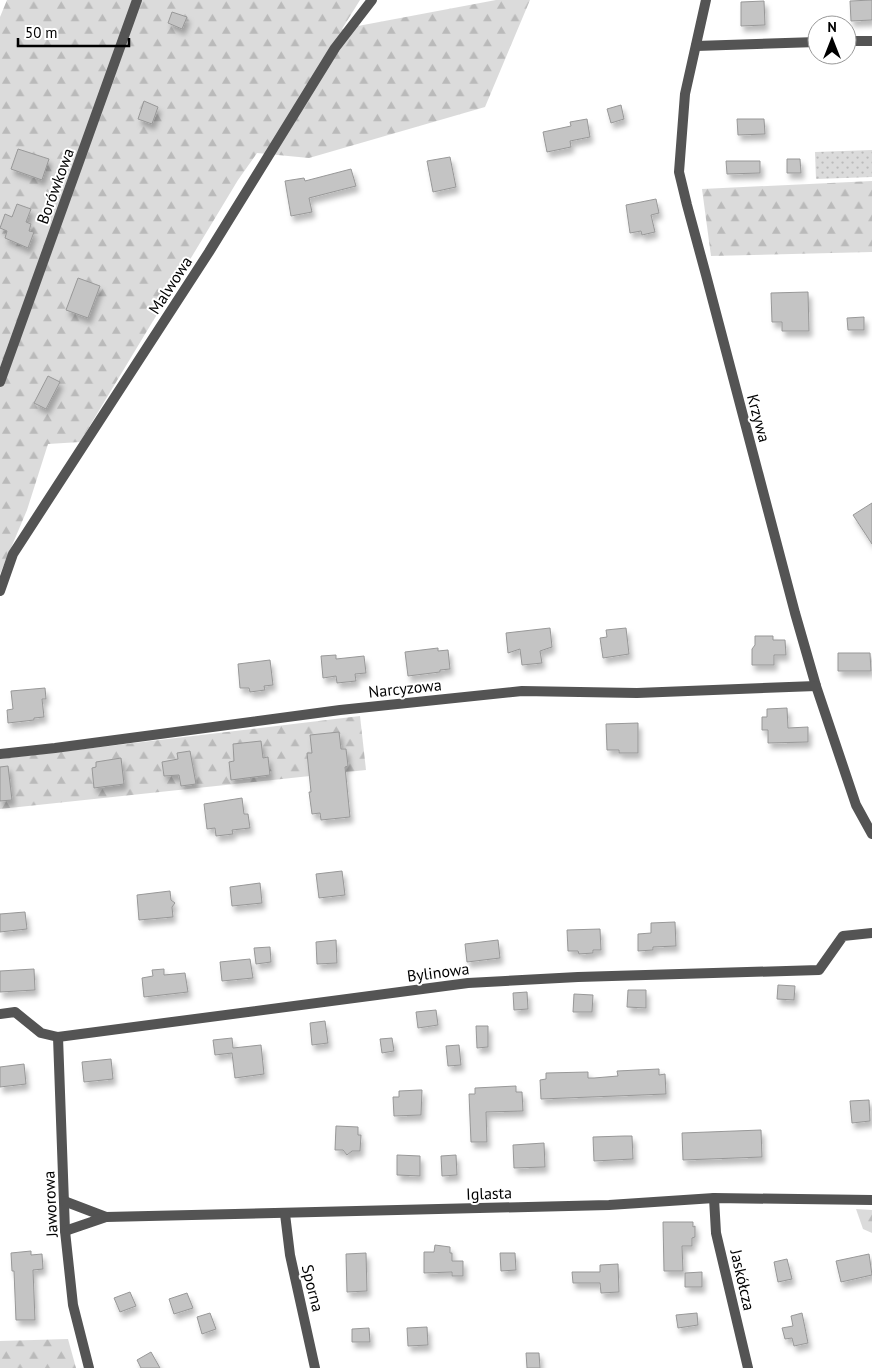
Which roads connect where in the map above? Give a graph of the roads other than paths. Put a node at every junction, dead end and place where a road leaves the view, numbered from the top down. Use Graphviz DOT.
graph roads {
  1 [pos="137,0"];
  2 [pos="372,0"];
  3 [pos="706,0"];
  4 [pos="857,41"];
  5 [pos="872,41"];
  6 [pos="807,42"];
  7 [pos="696,46"];
  8 [pos="0,382"];
  9 [pos="0,591"];
  10 [pos="816,686"];
  11 [pos="0,754"];
  12 [pos="872,834"];
  13 [pos="872,933"];
  14 [pos="0,1014"];
  15 [pos="58,1037"];
  16 [pos="714,1198"];
  17 [pos="872,1200"];
  18 [pos="64,1202"];
  19 [pos="285,1214"];
  20 [pos="106,1217"];
  21 [pos="66,1231"];
  22 [pos="89,1368"];
  23 [pos="315,1368"];
  24 [pos="748,1368"];
  1 -- 8 [label="street, Borówkowa"];
  2 -- 9 [label="street, Malwowa"];
  3 -- 7 [label="street, Krzywa"];
  4 -- 5 [label="street"];
  6 -- 7 [label="street"];
  7 -- 10 [label="street, Krzywa"];
  10 -- 11 [label="street, Narcyzowa"];
  10 -- 12 [label="street, Krzywa"];
  13 -- 15 [label="street, Bylinowa"];
  14 -- 15 [label="street, Bylinowa"];
  15 -- 18 [label="street, Jaworowa"];
  16 -- 17 [label="street, Iglasta"];
  16 -- 19 [label="street, Iglasta"];
  16 -- 24 [label="street, Jaskółcza"];
  18 -- 20 [label="street, Iglasta"];
  18 -- 21 [label="street, Jaworowa"];
  19 -- 20 [label="street, Iglasta"];
  19 -- 23 [label="street, Sporna"];
  20 -- 21 [label="street, Iglasta"];
  21 -- 22 [label="street, Jaworowa"];
}
